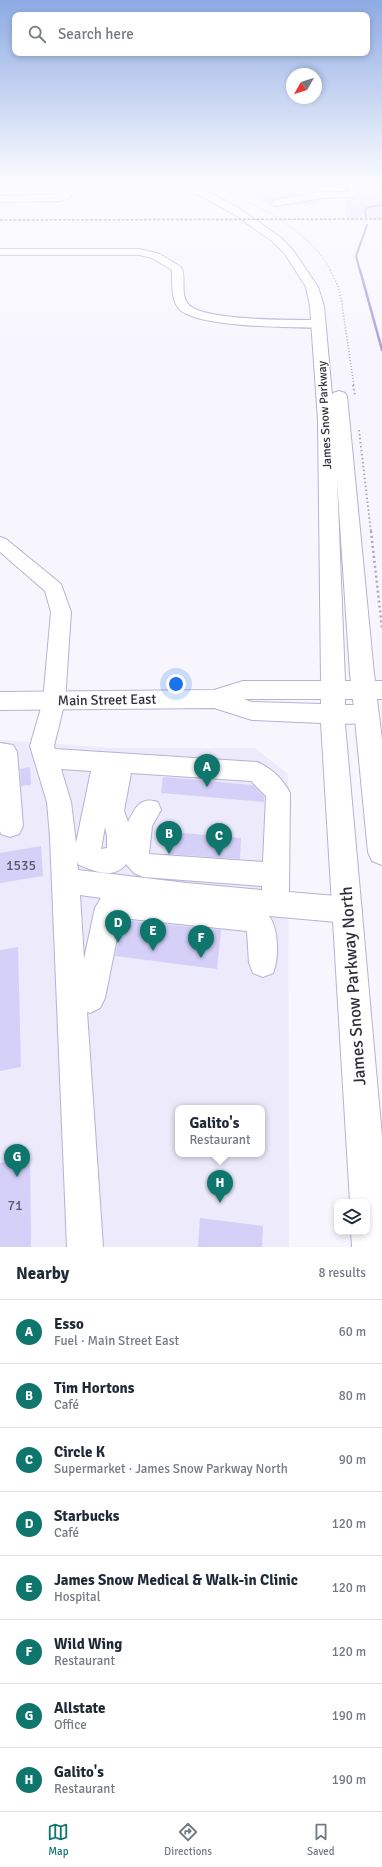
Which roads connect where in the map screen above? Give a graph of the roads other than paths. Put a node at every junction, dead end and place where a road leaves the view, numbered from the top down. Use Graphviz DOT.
graph roads {
  1 [pos="273,238"];
  2 [pos="289,238"];
  3 [pos="0,252"];
  4 [pos="319,324"];
  5 [pos="0,543"];
  6 [pos="333,690"];
  7 [pos="214,699"];
  8 [pos="0,701"];
  9 [pos="54,701"];
  10 [pos="374,702"];
  11 [pos="334,719"];
  12 [pos="0,752"];
  13 [pos="45,758"];
  14 [pos="113,763"];
  15 [pos="150,810"];
  16 [pos="10,826"];
  17 [pos="62,828"];
  18 [pos="88,847"];
  19 [pos="382,852"];
  20 [pos="276,875"];
  21 [pos="66,881"];
  22 [pos="275,904"];
  23 [pos="348,910"];
  24 [pos="263,963"];
  25 [pos="90,998"];
  26 [pos="85,1247"];
  27 [pos="372,1247"];
  1 -- 4 [label="main road, James Snow Parkway"];
  2 -- 10 [label="main road, James Snow Parkway"];
  3 -- 4 [label="street"];
  4 -- 6 [label="main road, James Snow Parkway"];
  5 -- 9 [label="street"];
  6 -- 7 [label="main road, Main Street East"];
  6 -- 10 [label="main road, Main Street East"];
  6 -- 11 [label="main road, James Snow Parkway"];
  7 -- 9 [label="main road, Main Street East"];
  7 -- 11 [label="main road, Main Street East"];
  8 -- 9 [label="main road, Main Street East"];
  9 -- 13 [label="street"];
  10 -- 11 [label="street, Main Street East"];
  10 -- 19 [label="main road"];
  11 -- 23 [label="main road, James Snow Parkway North"];
  12 -- 16 [label="street"];
  13 -- 14 [label="street"];
  13 -- 17 [label="street"];
  14 -- 18 [label="street"];
  14 -- 18 [label="street"];
  14 -- 20 [label="street"];
  15 -- 20 [label="street"];
  17 -- 18 [label="street"];
  17 -- 21 [label="street"];
  20 -- 22 [label="street"];
  21 -- 22 [label="street"];
  21 -- 26 [label="street"];
  22 -- 23 [label="street"];
  23 -- 27 [label="main road, James Snow Parkway North"];
  24 -- 25 [label="street"];
}
